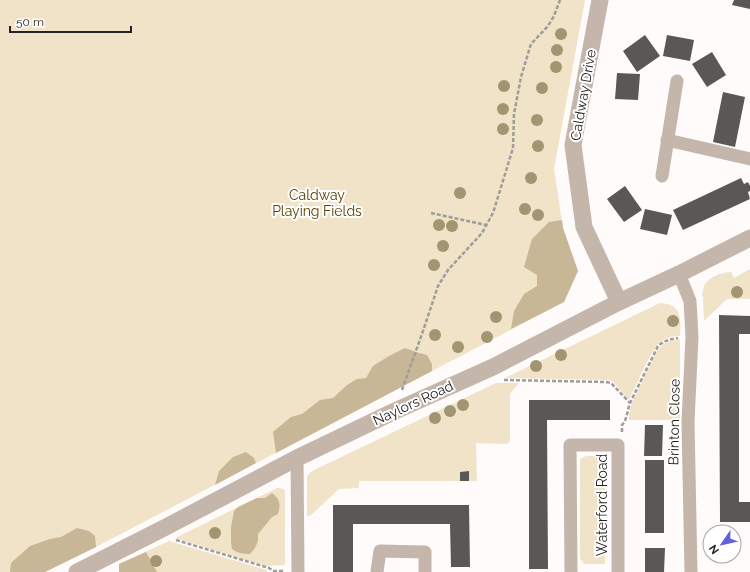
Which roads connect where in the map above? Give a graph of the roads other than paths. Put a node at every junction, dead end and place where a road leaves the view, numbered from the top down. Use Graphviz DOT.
graph roads {
  1 [pos="600,0"];
  2 [pos="677,81"];
  3 [pos="667,140"];
  4 [pos="750,159"];
  5 [pos="662,176"];
  6 [pos="750,238"];
  7 [pos="679,274"];
  8 [pos="619,302"];
  9 [pos="298,458"];
  10 [pos="77,572"];
  11 [pos="298,572"];
  12 [pos="377,572"];
  13 [pos="425,572"];
  14 [pos="570,572"];
  15 [pos="618,572"];
  16 [pos="691,572"];
  1 -- 8 [label="street, Caldway Drive"];
  2 -- 3 [label="street"];
  3 -- 4 [label="street"];
  3 -- 5 [label="street"];
  6 -- 7 [label="street, Naylors Road"];
  7 -- 8 [label="street, Naylors Road"];
  7 -- 16 [label="street, Brinton Close"];
  8 -- 9 [label="street, Naylors Road"];
  9 -- 10 [label="street, Naylors Road"];
  9 -- 11 [label="street"];
  12 -- 13 [label="street"];
  14 -- 15 [label="street, Waterford Road"];
}
